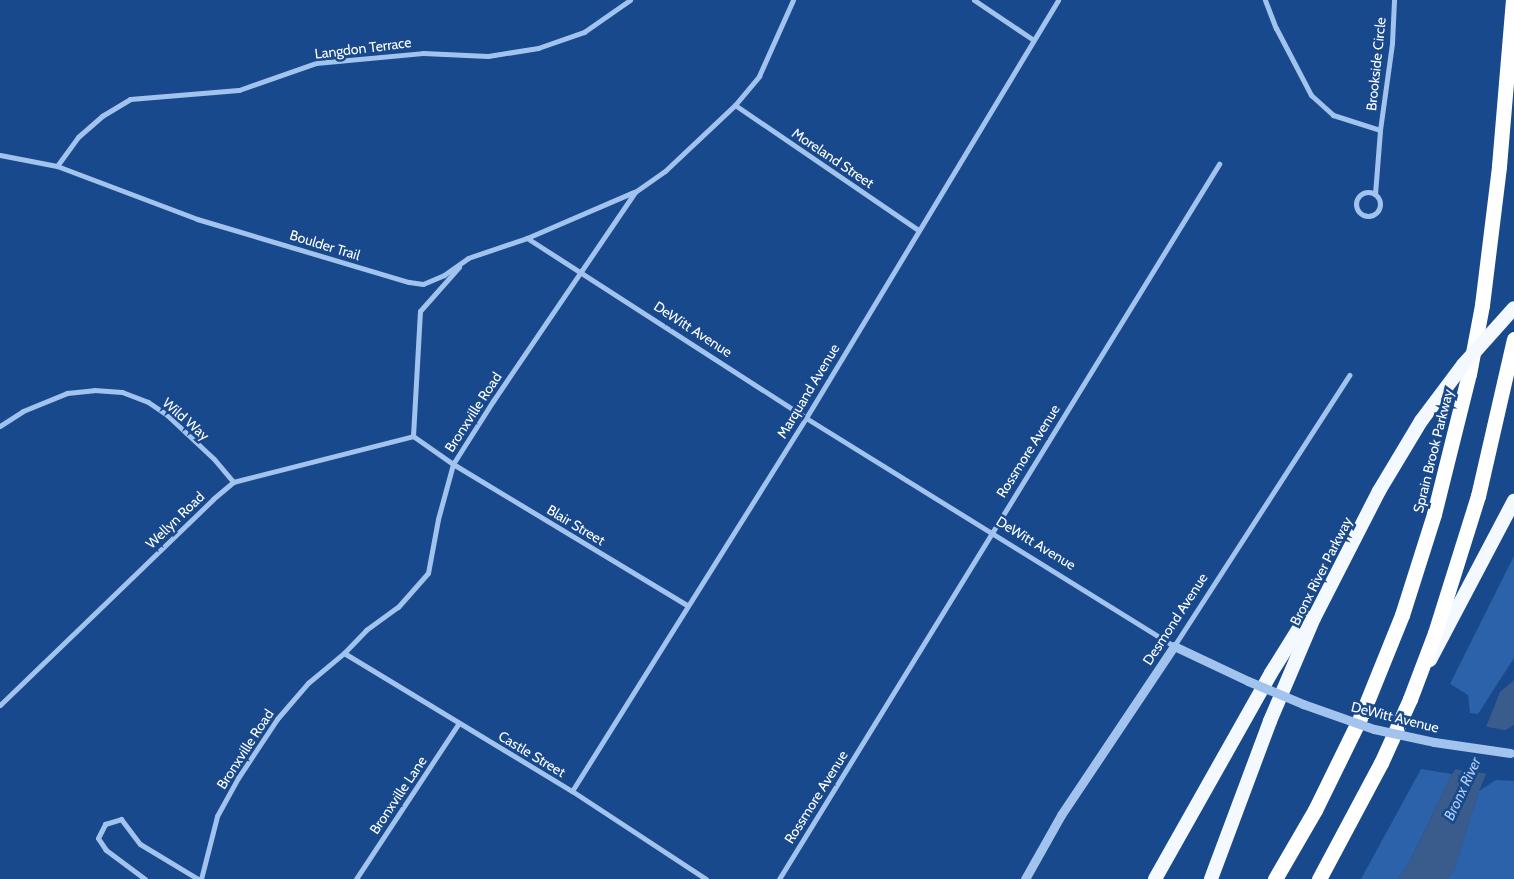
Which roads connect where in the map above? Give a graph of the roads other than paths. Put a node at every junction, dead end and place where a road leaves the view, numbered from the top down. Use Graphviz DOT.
graph roads {
  1 [pos="630,0"];
  2 [pos="793,0"];
  3 [pos="974,0"];
  4 [pos="1058,0"];
  5 [pos="1265,0"];
  6 [pos="1394,0"];
  7 [pos="1513,0"];
  8 [pos="1032,39"];
  9 [pos="735,105"];
  10 [pos="1380,130"];
  11 [pos="0,155"];
  12 [pos="1219,164"];
  13 [pos="57,166"];
  14 [pos="635,192"];
  15 [pos="1374,194"];
  16 [pos="918,230"];
  17 [pos="527,238"];
  18 [pos="468,258"];
  19 [pos="581,273"];
  20 [pos="1514,308"];
  21 [pos="1514,339"];
  22 [pos="1349,375"];
  23 [pos="806,418"];
  24 [pos="0,426"];
  25 [pos="413,436"];
  26 [pos="453,464"];
  27 [pos="233,482"];
  28 [pos="1514,502"];
  29 [pos="991,532"];
  30 [pos="1346,553"];
  31 [pos="687,605"];
  32 [pos="1174,646"];
  33 [pos="344,653"];
  34 [pos="1410,698"];
  35 [pos="0,705"];
  36 [pos="459,723"];
  37 [pos="1512,753"];
  38 [pos="1381,763"];
  39 [pos="572,792"];
  40 [pos="145,879"];
  41 [pos="199,879"];
  42 [pos="356,879"];
  43 [pos="706,879"];
  44 [pos="779,879"];
  45 [pos="1025,879"];
  46 [pos="1155,879"];
  47 [pos="1211,879"];
  48 [pos="1275,879"];
  49 [pos="1319,879"];
  50 [pos="1331,879"];
  1 -- 13 [label="street, Langdon Terrace"];
  2 -- 9 [label="street, Bronxville Road"];
  3 -- 8 [label="street"];
  4 -- 8 [label="street, Marquand Avenue"];
  5 -- 10 [label="street, Brookside Circle"];
  6 -- 10 [label="street, Brookside Circle"];
  7 -- 48 [label="highway, Sprain Brook Parkway"];
  8 -- 16 [label="street, Marquand Avenue"];
  9 -- 14 [label="street, Bronxville Road"];
  9 -- 16 [label="street, Moreland Street"];
  10 -- 15 [label="street, Brookside Circle"];
  11 -- 13 [label="street, Boulder Trail"];
  12 -- 29 [label="street, Rossmore Avenue"];
  13 -- 18 [label="street, Boulder Trail"];
  14 -- 17 [label="street, Boulder Trail"];
  14 -- 19 [label="street, Bronxville Road"];
  15 -- 15 [label="street, Brookside Circle"];
  16 -- 23 [label="street, Marquand Avenue"];
  17 -- 18 [label="street, Boulder Trail"];
  17 -- 19 [label="street"];
  18 -- 25 [label="street"];
  19 -- 23 [label="street, DeWitt Avenue"];
  19 -- 26 [label="street, Bronxville Road"];
  20 -- 30 [label="highway, Bronx River Parkway, bridge"];
  21 -- 34 [label="highway"];
  22 -- 32 [label="street, Desmond Avenue"];
  23 -- 29 [label="street, DeWitt Avenue"];
  23 -- 31 [label="street, Marquand Avenue"];
  24 -- 27 [label="street, Wild Way"];
  25 -- 26 [label="street"];
  25 -- 27 [label="street, Wellyn Road"];
  26 -- 31 [label="street, Blair Street"];
  26 -- 33 [label="street, Bronxville Road"];
  27 -- 35 [label="street, Wellyn Road"];
  28 -- 34 [label="highway"];
  29 -- 32 [label="street, DeWitt Avenue"];
  29 -- 44 [label="street, Rossmore Avenue"];
  30 -- 46 [label="highway"];
  30 -- 47 [label="highway, Bronx River Parkway"];
  31 -- 39 [label="street, Marquand Avenue"];
  32 -- 37 [label="street, DeWitt Avenue, bridge"];
  32 -- 45 [label="street, Desmond Avenue"];
  33 -- 36 [label="street, Castle Street"];
  33 -- 41 [label="street, Bronxville Road"];
  34 -- 38 [label="highway"];
  36 -- 39 [label="street, Castle Street"];
  36 -- 42 [label="street, Bronxville Lane"];
  38 -- 49 [label="highway"];
  38 -- 50 [label="highway"];
  39 -- 43 [label="street, Castle Street"];
  40 -- 41 [label="street"];
}
